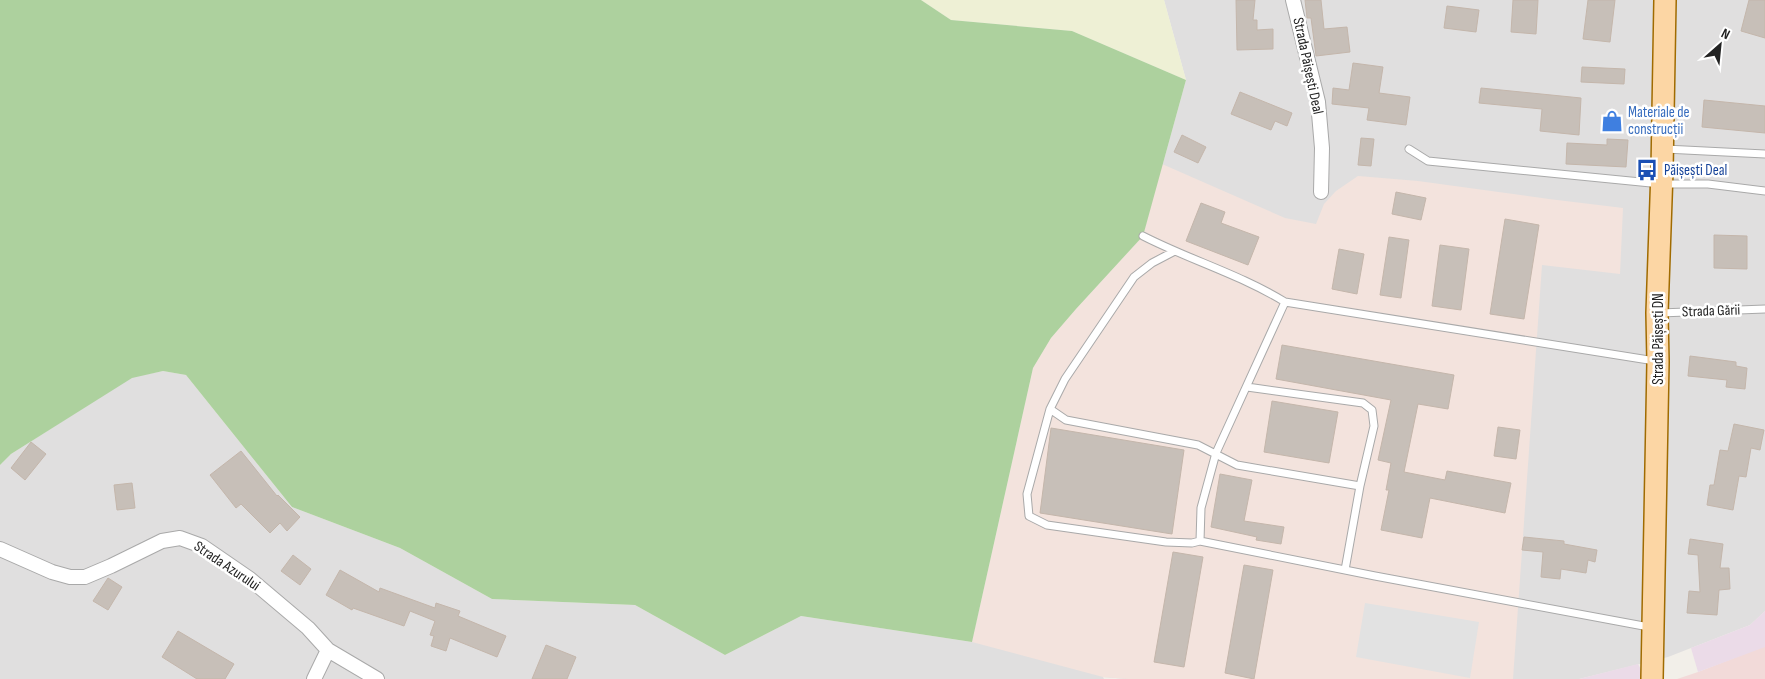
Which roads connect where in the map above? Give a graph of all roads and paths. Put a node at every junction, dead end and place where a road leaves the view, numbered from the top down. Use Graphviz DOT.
graph roads {
  1 [pos="1293,0"];
  2 [pos="1666,0"];
  3 [pos="1409,149"];
  4 [pos="1662,149"];
  5 [pos="1765,154"];
  6 [pos="1661,184"];
  7 [pos="1765,191"];
  8 [pos="1321,192"];
  9 [pos="1143,236"];
  10 [pos="1173,252"];
  11 [pos="1285,302"];
  12 [pos="1765,309"];
  13 [pos="1657,314"];
  14 [pos="1658,362"];
  15 [pos="1247,387"];
  16 [pos="1050,409"];
  17 [pos="1216,453"];
  18 [pos="1360,486"];
  19 [pos="1200,541"];
  20 [pos="0,549"];
  21 [pos="1345,570"];
  22 [pos="1654,628"];
  23 [pos="328,650"];
  24 [pos="314,679"];
  25 [pos="378,679"];
  26 [pos="1652,679"];
  1 -- 8 [label="street, Strada Păișești Deal"];
  2 -- 4 [label="main road, Strada Păișești DN"];
  3 -- 6 [label="lane"];
  4 -- 5 [label="lane"];
  4 -- 6 [label="main road, Strada Păișești DN"];
  6 -- 7 [label="lane"];
  6 -- 13 [label="main road, Strada Păișești DN"];
  9 -- 10 [label="lane"];
  10 -- 11 [label="lane"];
  10 -- 16 [label="lane"];
  11 -- 14 [label="lane"];
  11 -- 15 [label="lane"];
  12 -- 13 [label="lane, Strada Gării"];
  13 -- 14 [label="main road, Strada Păișești DN"];
  14 -- 22 [label="main road, Strada Păișești DN"];
  15 -- 17 [label="lane"];
  15 -- 18 [label="lane"];
  16 -- 17 [label="lane"];
  16 -- 19 [label="lane"];
  17 -- 18 [label="lane"];
  17 -- 19 [label="lane"];
  18 -- 21 [label="lane"];
  19 -- 21 [label="lane"];
  20 -- 23 [label="street, Strada Azurului"];
  21 -- 22 [label="lane"];
  22 -- 26 [label="main road, Strada Păișești DN"];
  23 -- 24 [label="street"];
  23 -- 25 [label="street, Strada Azurului"];
}
